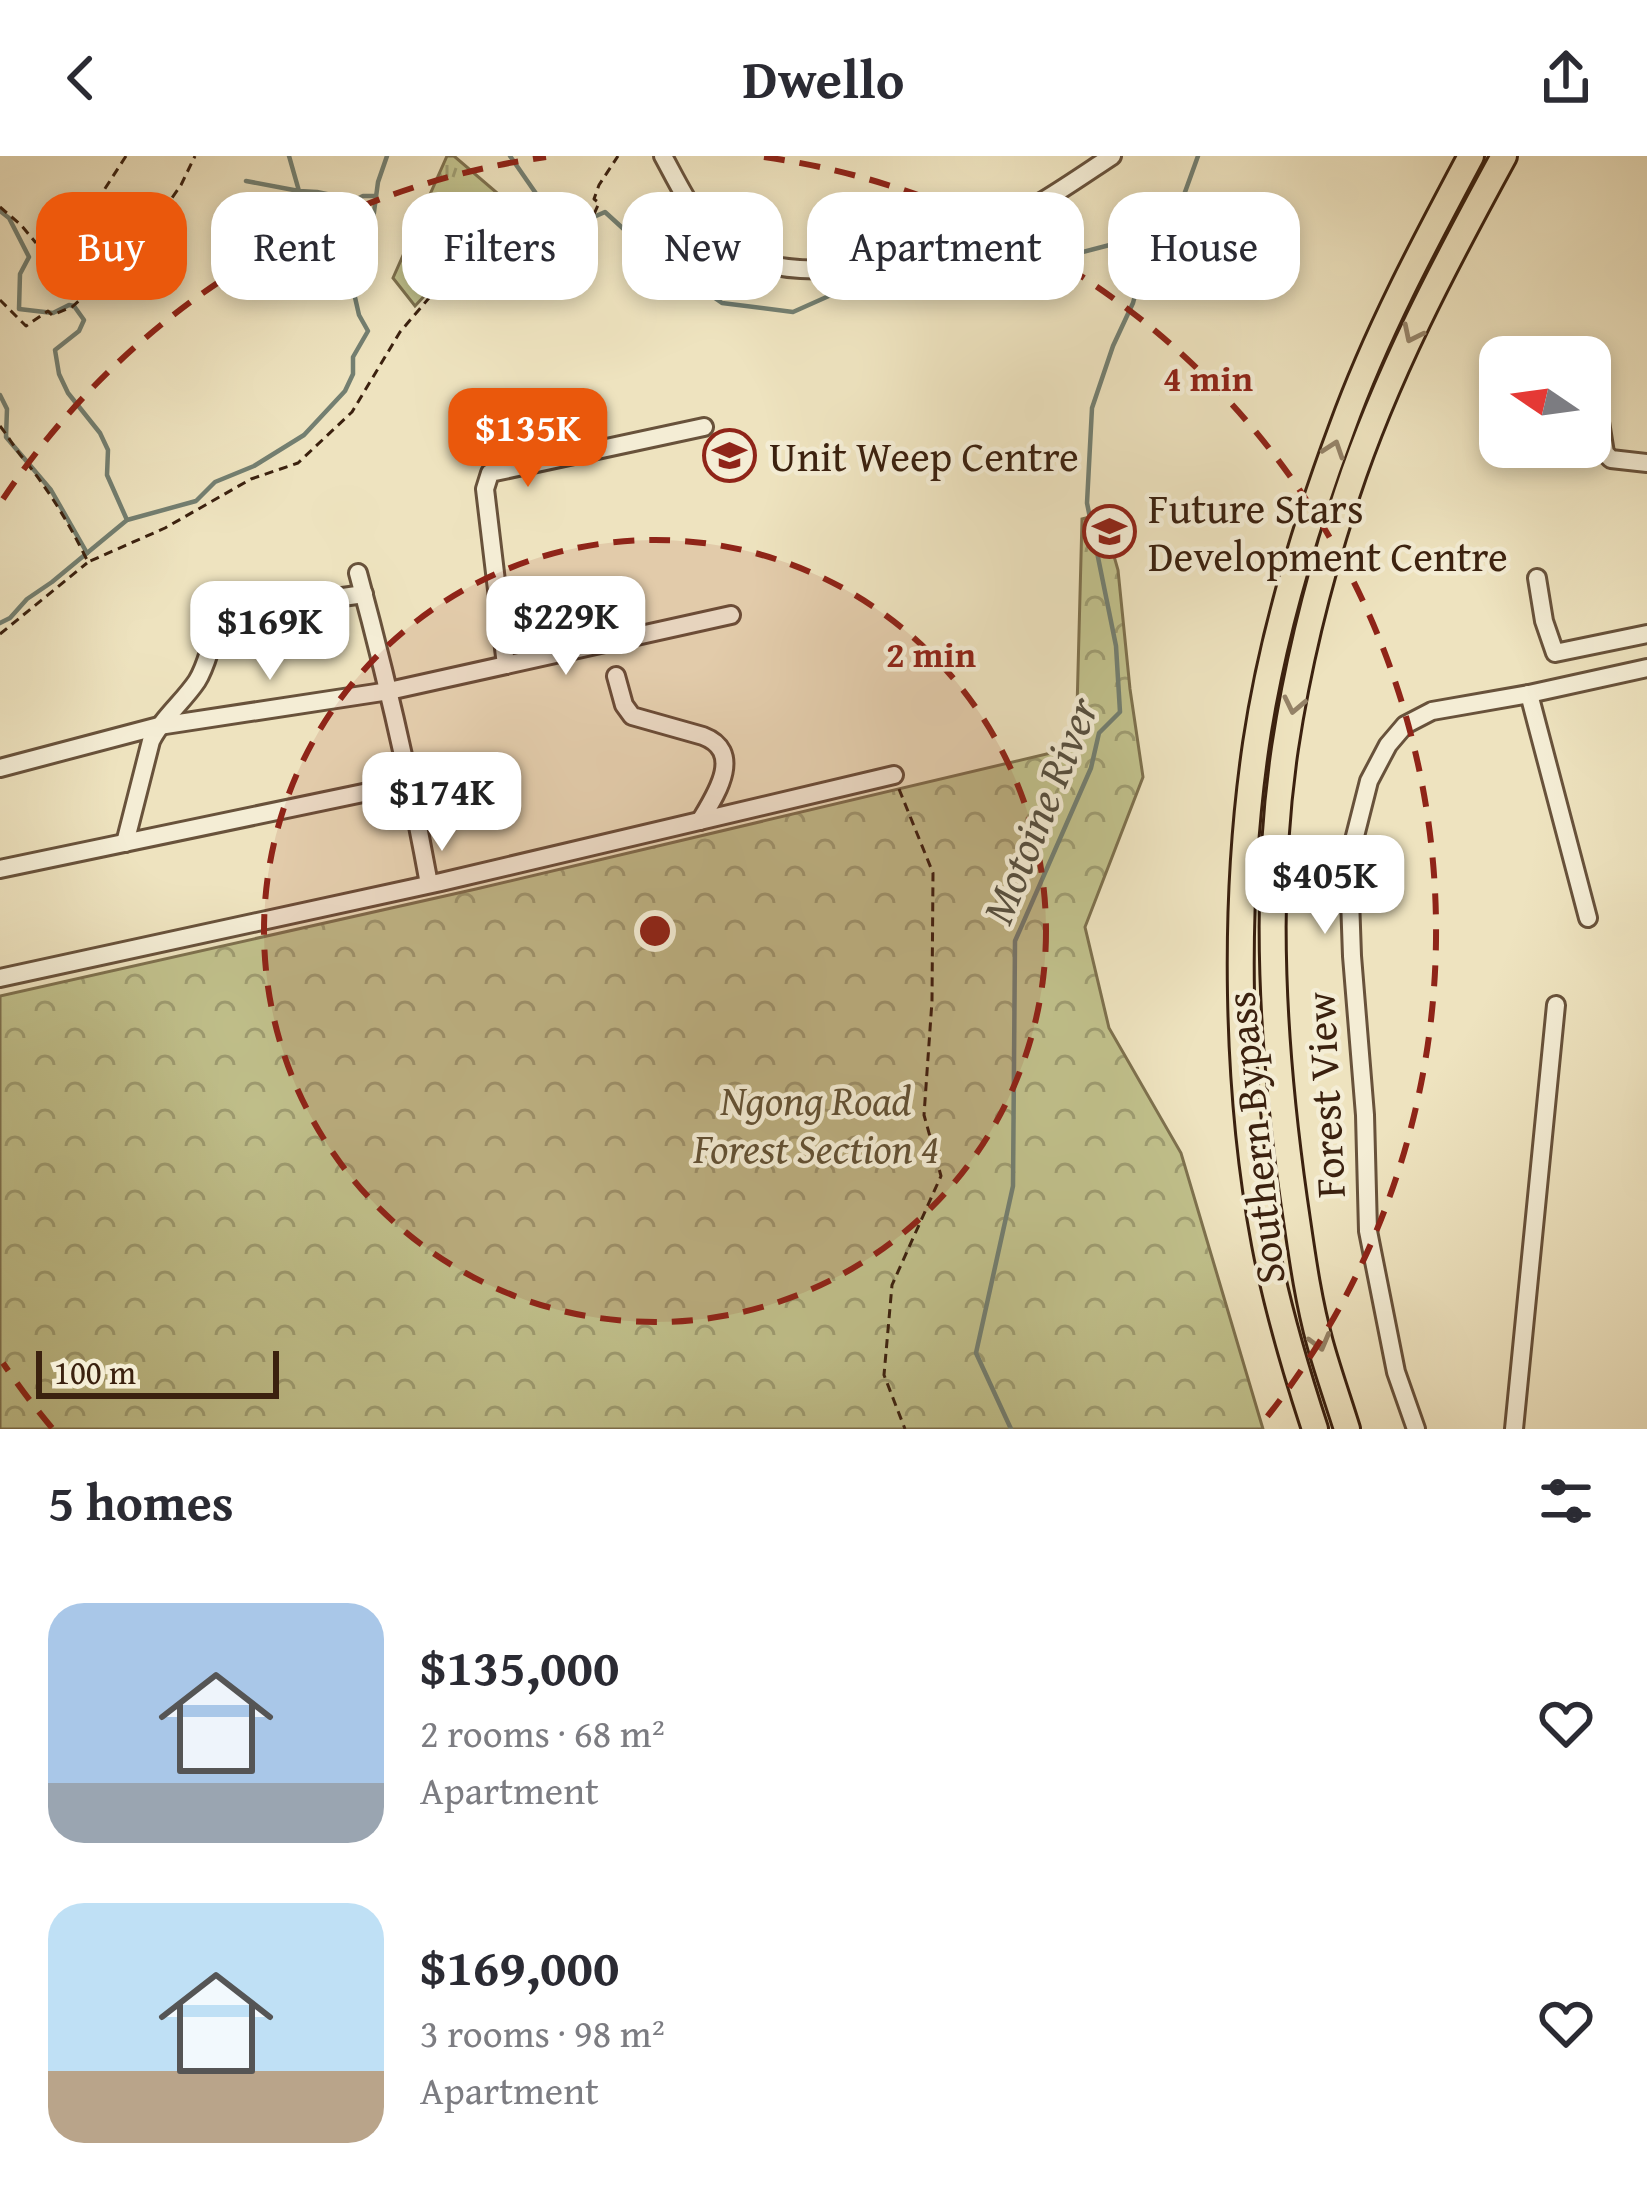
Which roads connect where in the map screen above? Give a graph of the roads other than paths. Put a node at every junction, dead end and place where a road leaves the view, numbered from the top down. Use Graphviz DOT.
graph roads {
  1 [pos="663,156"];
  2 [pos="1112,156"];
  3 [pos="1471,156"];
  4 [pos="1504,156"];
  5 [pos="704,427"];
  6 [pos="1611,459"];
  7 [pos="1647,463"];
  8 [pos="358,573"];
  9 [pos="1537,578"];
  10 [pos="364,594"];
  11 [pos="731,615"];
  12 [pos="1647,634"];
  13 [pos="506,665"];
  14 [pos="1647,668"];
  15 [pos="616,676"];
  16 [pos="389,691"];
  17 [pos="1529,694"];
  18 [pos="159,726"];
  19 [pos="0,768"];
  20 [pos="894,775"];
  21 [pos="411,783"];
  22 [pos="700,821"];
  23 [pos="125,843"];
  24 [pos="0,869"];
  25 [pos="429,884"];
  26 [pos="1588,918"];
  27 [pos="0,979"];
  28 [pos="1556,1005"];
  29 [pos="1315,1429"];
  30 [pos="1347,1429"];
  31 [pos="1416,1429"];
  32 [pos="1514,1429"];
  1 -- 2 [label="street"];
  29 -- 3 [label="highway, Southern Bypass, one-way"];
  4 -- 30 [label="highway, Southern Bypass, one-way"];
  5 -- 13 [label="street"];
  6 -- 7 [label="street"];
  8 -- 10 [label="street"];
  9 -- 12 [label="street"];
  10 -- 16 [label="street"];
  10 -- 18 [label="street"];
  11 -- 13 [label="street"];
  13 -- 16 [label="street"];
  14 -- 17 [label="street, Forest View"];
  15 -- 22 [label="street"];
  16 -- 18 [label="street"];
  16 -- 21 [label="street"];
  17 -- 26 [label="street"];
  17 -- 31 [label="street, Forest View"];
  18 -- 19 [label="street"];
  18 -- 23 [label="street"];
  20 -- 22 [label="street"];
  21 -- 23 [label="street"];
  21 -- 25 [label="street"];
  22 -- 25 [label="street"];
  23 -- 24 [label="street"];
  25 -- 27 [label="street"];
  28 -- 32 [label="street"];
}
